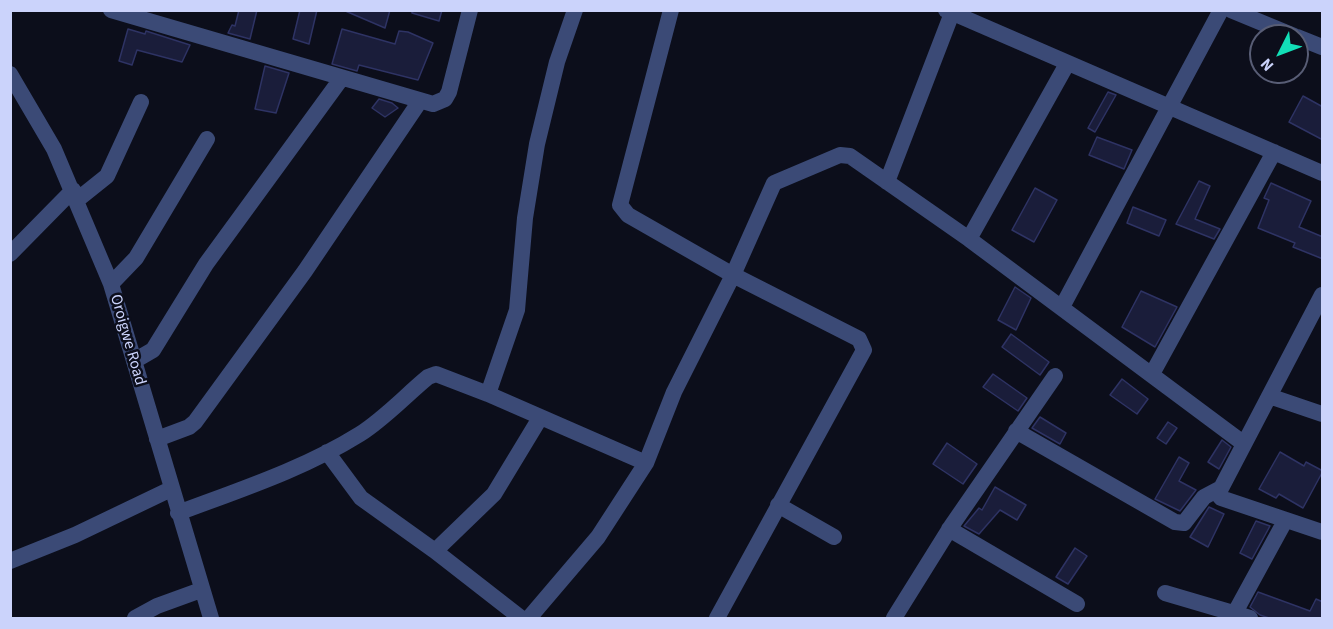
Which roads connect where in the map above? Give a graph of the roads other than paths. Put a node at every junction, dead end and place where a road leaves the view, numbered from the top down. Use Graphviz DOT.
graph roads {
  1 [pos="111,10"];
  2 [pos="470,10"];
  3 [pos="575,10"];
  4 [pos="671,10"];
  5 [pos="1221,10"];
  6 [pos="1231,10"];
  7 [pos="949,12"];
  8 [pos="1265,24"];
  9 [pos="1309,42"];
  10 [pos="1323,48"];
  11 [pos="1067,64"];
  12 [pos="10,74"];
  13 [pos="341,79"];
  14 [pos="420,101"];
  15 [pos="141,102"];
  16 [pos="1169,108"];
  17 [pos="207,139"];
  18 [pos="1274,152"];
  19 [pos="1323,173"];
  20 [pos="887,182"];
  21 [pos="75,195"];
  22 [pos="969,239"];
  23 [pos="10,254"];
  24 [pos="734,275"];
  25 [pos="111,284"];
  26 [pos="1323,295"];
  27 [pos="1062,307"];
  28 [pos="134,361"];
  29 [pos="1152,374"];
  30 [pos="1055,376"];
  31 [pos="488,394"];
  32 [pos="1269,396"];
  33 [pos="1323,414"];
  34 [pos="540,418"];
  35 [pos="1016,431"];
  36 [pos="157,439"];
  37 [pos="1243,443"];
  38 [pos="327,452"];
  39 [pos="646,463"];
  40 [pos="1221,488"];
  41 [pos="171,489"];
  42 [pos="778,505"];
  43 [pos="177,513"];
  44 [pos="1285,520"];
  45 [pos="949,529"];
  46 [pos="1323,532"];
  47 [pos="834,537"];
  48 [pos="435,551"];
  49 [pos="10,561"];
  50 [pos="201,590"];
  51 [pos="1165,593"];
  52 [pos="1077,604"];
  53 [pos="1239,617"];
  54 [pos="135,618"];
  55 [pos="211,618"];
  56 [pos="521,618"];
  57 [pos="529,618"];
  58 [pos="717,618"];
  59 [pos="894,618"];
  1 -- 13 [label="street"];
  2 -- 14 [label="street"];
  3 -- 31 [label="street"];
  4 -- 24 [label="street"];
  5 -- 16 [label="street"];
  6 -- 8 [label="street"];
  7 -- 11 [label="street"];
  7 -- 20 [label="street"];
  9 -- 10 [label="street"];
  11 -- 16 [label="street"];
  11 -- 22 [label="street"];
  12 -- 21 [label="street, Oroigwe Road"];
  13 -- 14 [label="street"];
  13 -- 28 [label="street"];
  14 -- 36 [label="street"];
  15 -- 21 [label="street"];
  16 -- 18 [label="street"];
  16 -- 27 [label="street"];
  17 -- 25 [label="street"];
  18 -- 19 [label="street"];
  18 -- 29 [label="street"];
  20 -- 22 [label="street"];
  20 -- 24 [label="street"];
  21 -- 23 [label="street"];
  21 -- 25 [label="street, Oroigwe Road"];
  22 -- 27 [label="street"];
  24 -- 39 [label="street"];
  24 -- 42 [label="street"];
  25 -- 28 [label="street, Oroigwe Road"];
  26 -- 32 [label="street"];
  27 -- 29 [label="street"];
  28 -- 36 [label="street, Oroigwe Road"];
  29 -- 37 [label="street"];
  30 -- 35 [label="street"];
  31 -- 34 [label="street"];
  31 -- 38 [label="street"];
  32 -- 33 [label="street"];
  32 -- 37 [label="street"];
  34 -- 39 [label="street"];
  34 -- 48 [label="street"];
  35 -- 40 [label="street"];
  35 -- 45 [label="street"];
  36 -- 41 [label="street, Oroigwe Road"];
  37 -- 40 [label="street"];
  38 -- 43 [label="street"];
  38 -- 48 [label="street"];
  39 -- 57 [label="street"];
  40 -- 44 [label="street"];
  41 -- 43 [label="street, Oroigwe Road"];
  41 -- 49 [label="street"];
  42 -- 47 [label="street"];
  42 -- 58 [label="street"];
  43 -- 50 [label="street, Oroigwe Road"];
  44 -- 46 [label="street"];
  44 -- 53 [label="street"];
  45 -- 52 [label="street"];
  45 -- 59 [label="street"];
  48 -- 56 [label="street"];
  50 -- 54 [label="street"];
  50 -- 55 [label="street, Oroigwe Road"];
  51 -- 53 [label="street"];
}
